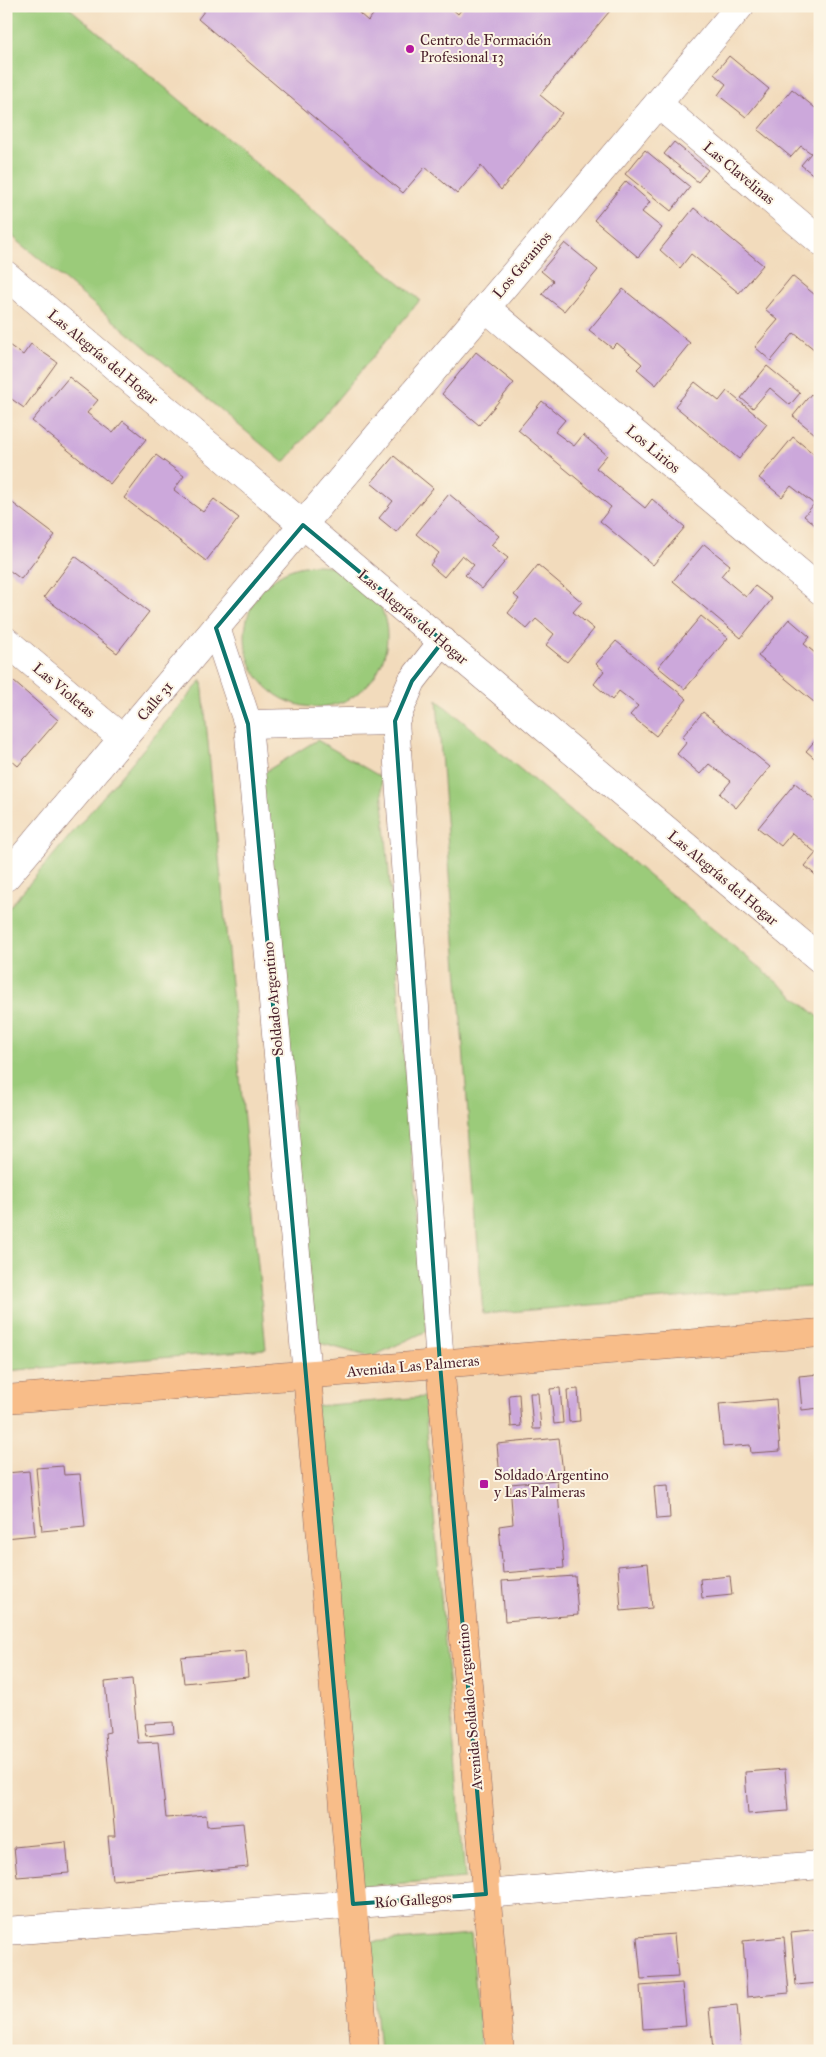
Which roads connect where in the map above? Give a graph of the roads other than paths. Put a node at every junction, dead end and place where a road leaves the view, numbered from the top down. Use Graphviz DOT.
graph roads {
  1 [pos="740,6"];
  2 [pos="658,104"];
  3 [pos="820,241"];
  4 [pos="6,275"];
  5 [pos="486,308"];
  6 [pos="303,525"];
  7 [pos="820,590"];
  8 [pos="216,628"];
  9 [pos="6,641"];
  10 [pos="443,641"];
  11 [pos="395,721"];
  12 [pos="248,724"];
  13 [pos="123,739"];
  14 [pos="6,877"];
  15 [pos="820,959"];
  16 [pos="820,1332"];
  17 [pos="440,1364"];
  18 [pos="307,1374"];
  19 [pos="6,1399"];
  20 [pos="820,1865"];
  21 [pos="486,1894"];
  22 [pos="353,1904"];
  23 [pos="6,1931"];
  24 [pos="366,2051"];
  25 [pos="500,2051"];
  1 -- 2 [label="street, Los Geranios"];
  2 -- 3 [label="street, Las Clavelinas"];
  2 -- 5 [label="street, Los Geranios"];
  4 -- 6 [label="street, Las Alegrías del Hogar"];
  5 -- 6 [label="street, Los Geranios"];
  5 -- 7 [label="street, Los Lirios"];
  6 -- 8 [label="street, Calle 31"];
  6 -- 10 [label="street, Las Alegrías del Hogar"];
  8 -- 12 [label="street, Soldado Argentino"];
  8 -- 13 [label="street, Calle 31"];
  9 -- 13 [label="street, Las Violetas"];
  10 -- 11 [label="street"];
  10 -- 15 [label="street, Las Alegrías del Hogar"];
  11 -- 12 [label="street"];
  11 -- 17 [label="street"];
  12 -- 18 [label="street, Soldado Argentino"];
  13 -- 14 [label="street, Calle 31"];
  16 -- 17 [label="main road, Avenida Las Palmeras"];
  17 -- 18 [label="main road, Avenida Las Palmeras"];
  17 -- 21 [label="main road, Avenida Soldado Argentino"];
  18 -- 19 [label="main road, Avenida Las Palmeras"];
  18 -- 22 [label="main road"];
  20 -- 21 [label="street, Río Gallegos"];
  21 -- 22 [label="street, Río Gallegos"];
  21 -- 25 [label="main road, Avenida Soldado Argentino"];
  22 -- 23 [label="street, Río Gallegos"];
  22 -- 24 [label="main road"];
}
